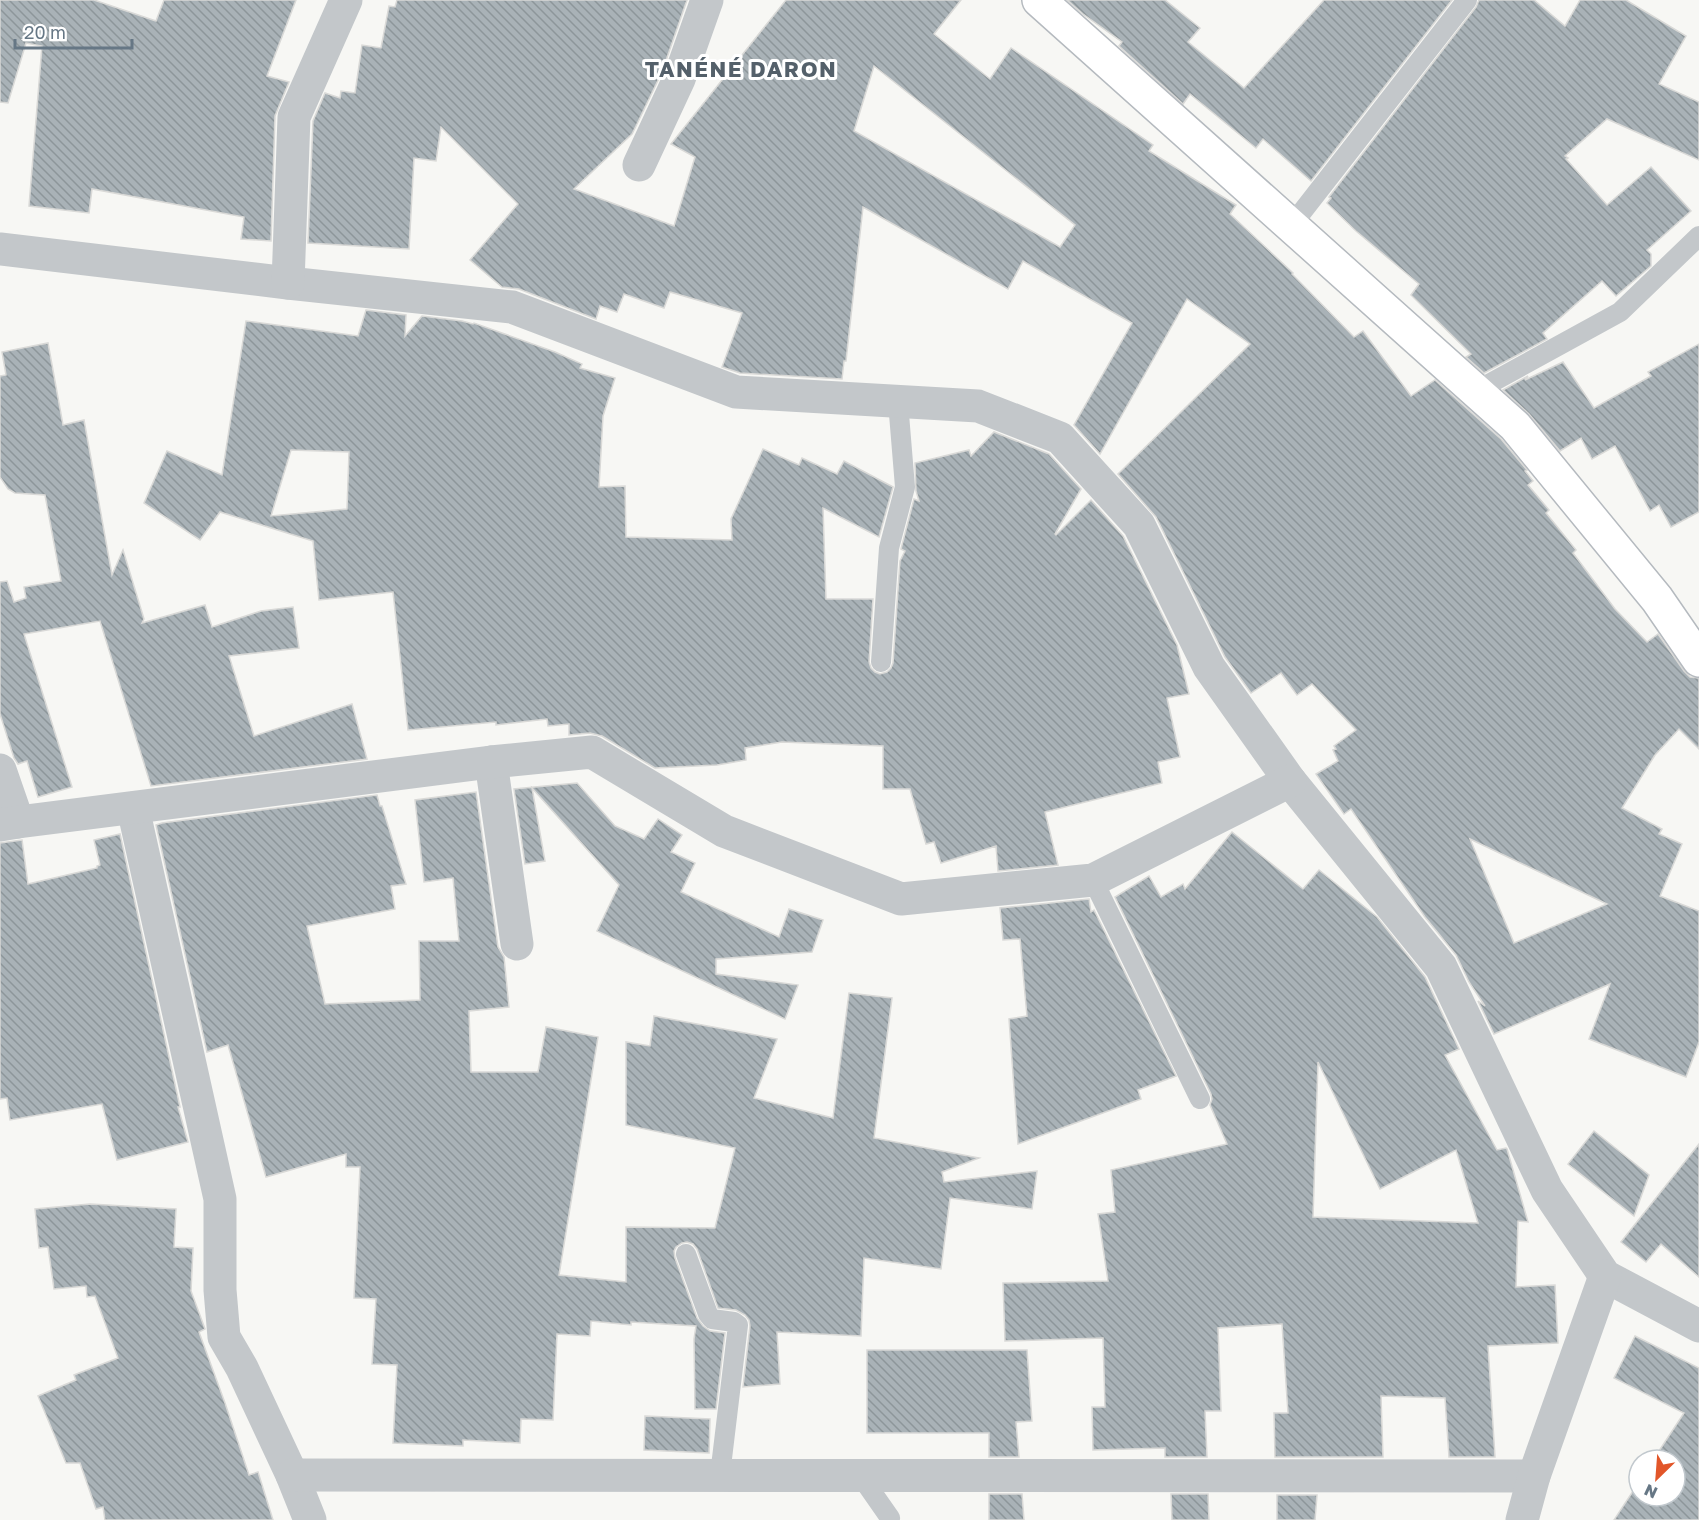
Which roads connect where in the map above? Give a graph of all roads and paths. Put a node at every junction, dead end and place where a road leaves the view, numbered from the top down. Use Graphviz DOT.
graph roads {
  1 [pos="346,0"];
  2 [pos="707,0"];
  3 [pos="1039,0"];
  4 [pos="1467,0"];
  5 [pos="639,165"];
  6 [pos="1291,226"];
  7 [pos="1699,236"];
  8 [pos="0,249"];
  9 [pos="288,283"];
  10 [pos="1476,391"];
  11 [pos="898,402"];
  12 [pos="1699,660"];
  13 [pos="881,662"];
  14 [pos="491,762"];
  15 [pos="0,770"];
  16 [pos="1290,781"];
  17 [pos="133,808"];
  18 [pos="9,824"];
  19 [pos="1093,880"];
  20 [pos="517,944"];
  21 [pos="1200,1099"];
  22 [pos="686,1254"];
  23 [pos="1605,1276"];
  24 [pos="1699,1326"];
  25 [pos="292,1475"];
  26 [pos="720,1475"];
  27 [pos="860,1475"];
  28 [pos="1533,1476"];
  29 [pos="310,1520"];
  30 [pos="889,1520"];
  31 [pos="1522,1520"];
  1 -- 9 [label="street"];
  2 -- 5 [label="street"];
  3 -- 6 [label="street"];
  4 -- 6 [label="lane"];
  6 -- 10 [label="street"];
  7 -- 10 [label="lane"];
  8 -- 9 [label="street"];
  9 -- 11 [label="street"];
  10 -- 12 [label="street"];
  11 -- 13 [label="lane"];
  11 -- 16 [label="street"];
  14 -- 17 [label="street"];
  14 -- 19 [label="street"];
  14 -- 20 [label="street"];
  15 -- 18 [label="street"];
  16 -- 19 [label="street"];
  16 -- 23 [label="street"];
  17 -- 18 [label="street"];
  17 -- 25 [label="street"];
  19 -- 21 [label="lane"];
  22 -- 26 [label="lane"];
  23 -- 24 [label="street"];
  23 -- 28 [label="street"];
  25 -- 26 [label="street"];
  25 -- 29 [label="street"];
  26 -- 27 [label="street"];
  27 -- 28 [label="street"];
  27 -- 30 [label="lane"];
  28 -- 31 [label="street"];
}
